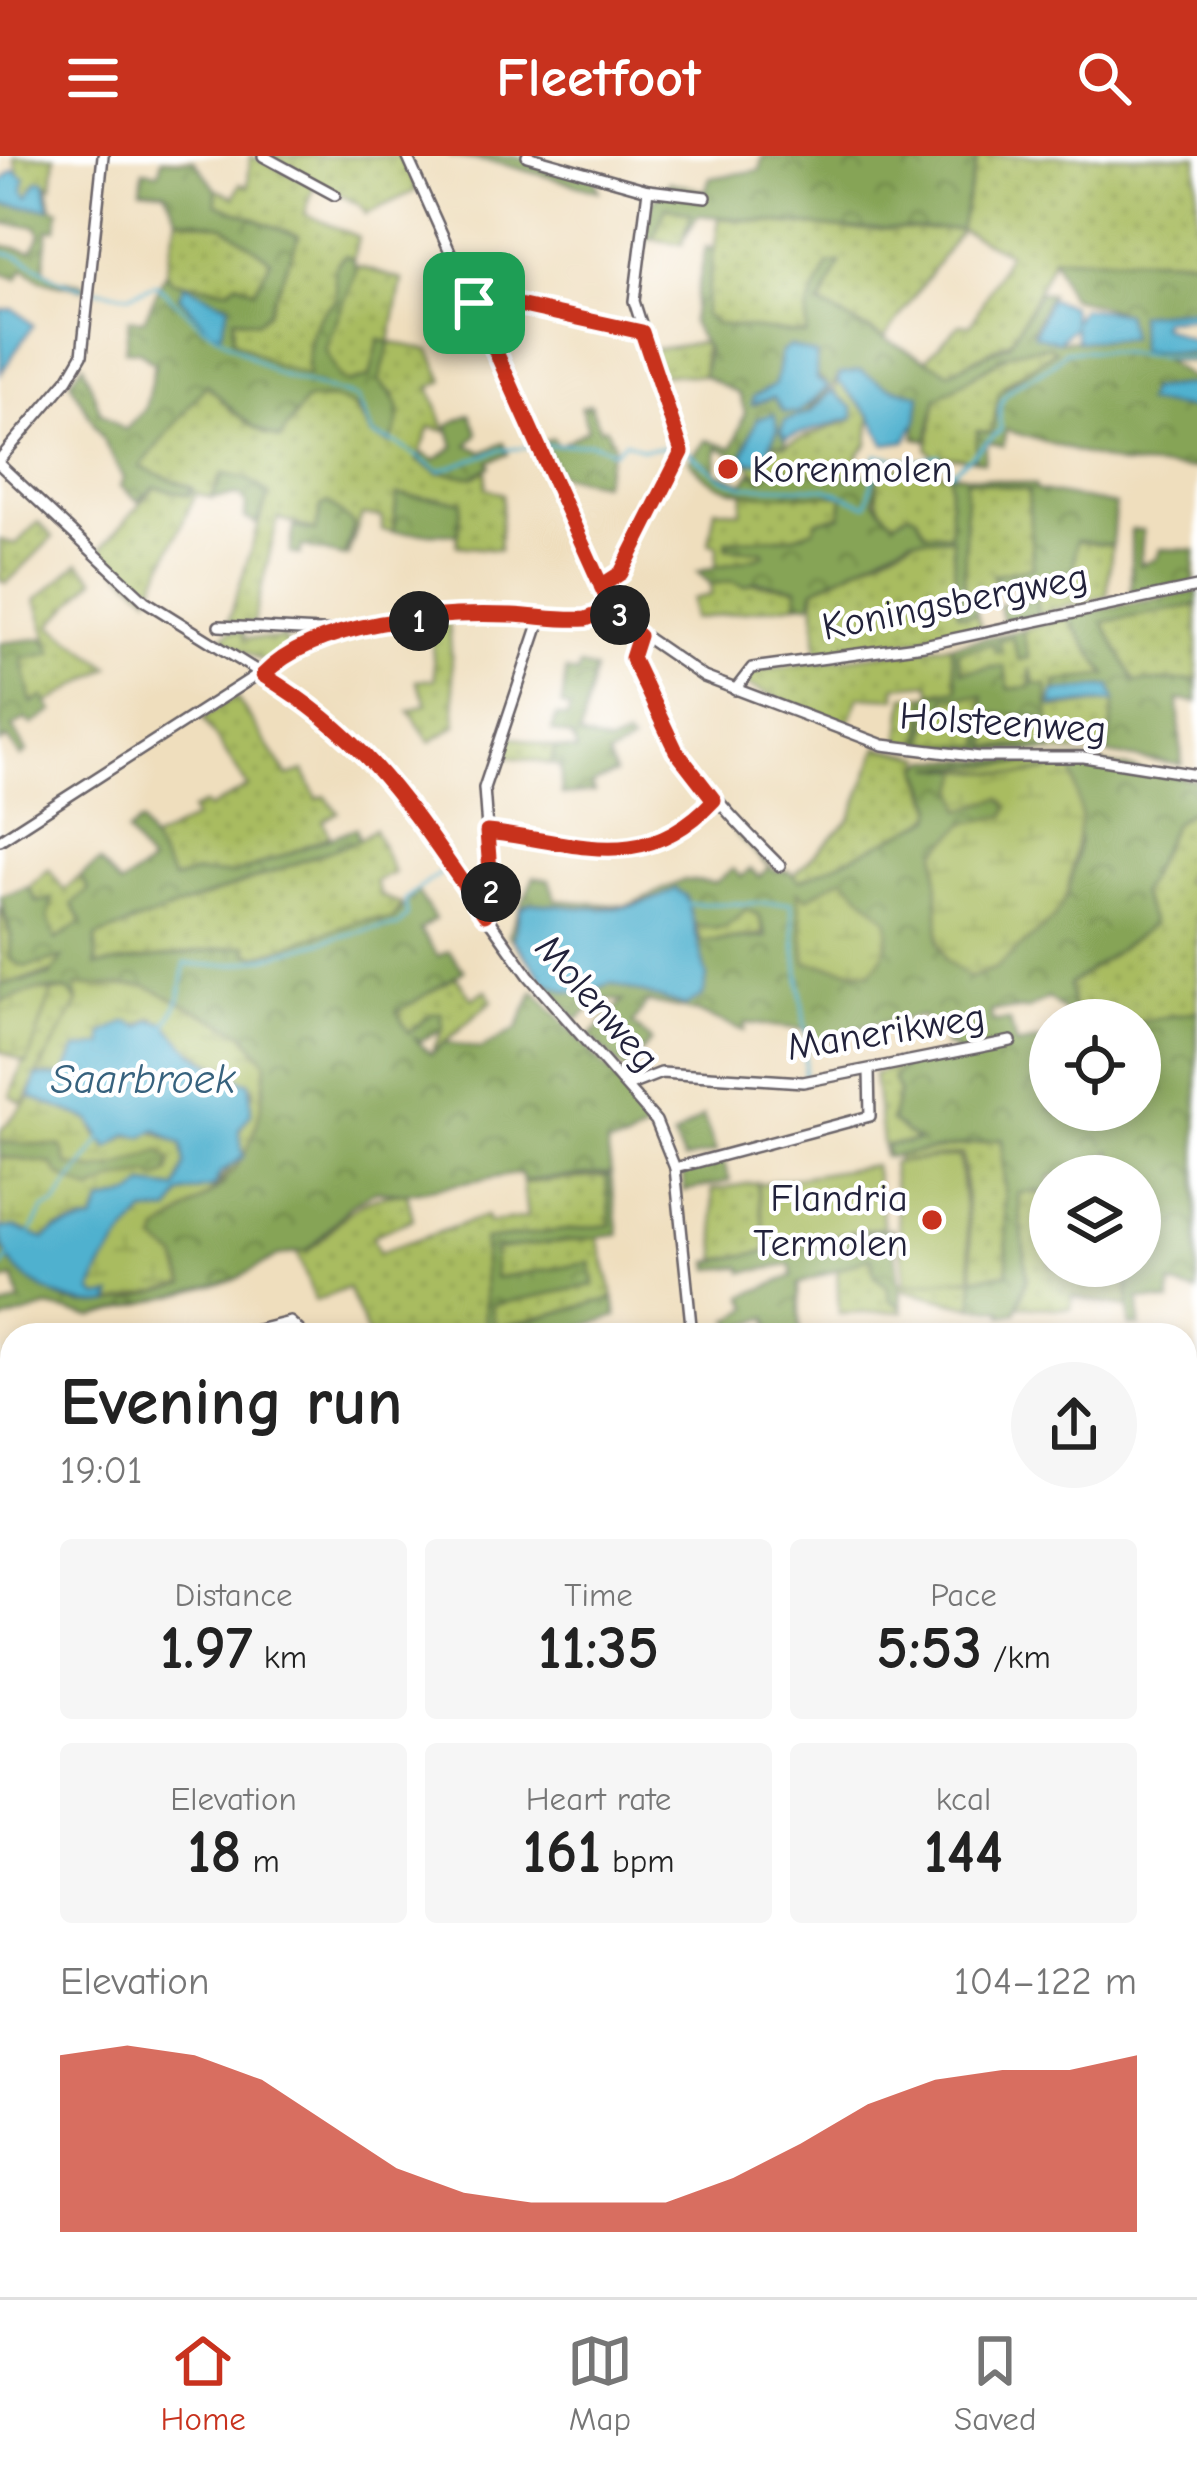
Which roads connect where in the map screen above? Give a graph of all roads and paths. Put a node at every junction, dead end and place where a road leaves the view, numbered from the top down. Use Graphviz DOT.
graph roads {
  1 [pos="104,156"];
  2 [pos="263,156"];
  3 [pos="407,156"];
  4 [pos="527,156"];
  5 [pos="648,190"];
  6 [pos="335,194"];
  7 [pos="706,197"];
  8 [pos="474,303"];
  9 [pos="642,332"];
  10 [pos="0,462"];
  11 [pos="601,586"];
  12 [pos="1197,587"];
  13 [pos="608,601"];
  14 [pos="599,614"];
  15 [pos="541,618"];
  16 [pos="618,618"];
  17 [pos="219,626"];
  18 [pos="340,632"];
  19 [pos="639,636"];
  20 [pos="263,675"];
  21 [pos="735,690"];
  22 [pos="1197,775"];
  23 [pos="714,800"];
  24 [pos="487,832"];
  25 [pos="0,840"];
  26 [pos="780,866"];
  27 [pos="485,915"];
  28 [pos="1011,1041"];
  29 [pos="868,1071"];
  30 [pos="630,1085"];
  31 [pos="675,1168"];
  32 [pos="691,1323"];
  1 -- 10 [label="street"];
  2 -- 6 [label="street"];
  3 -- 8 [label="street"];
  4 -- 5 [label="street"];
  5 -- 7 [label="street"];
  5 -- 9 [label="street"];
  8 -- 9 [label="street"];
  8 -- 11 [label="street"];
  9 -- 11 [label="street"];
  10 -- 20 [label="street, Molenweg"];
  11 -- 13 [label="street"];
  12 -- 21 [label="street, Koningsbergweg"];
  13 -- 14 [label="street"];
  13 -- 16 [label="street"];
  14 -- 15 [label="street"];
  14 -- 16 [label="street"];
  15 -- 18 [label="street"];
  15 -- 24 [label="street"];
  16 -- 19 [label="street, Holsteenweg"];
  17 -- 18 [label="street"];
  18 -- 20 [label="street"];
  19 -- 21 [label="street, Holsteenweg"];
  19 -- 23 [label="street"];
  20 -- 25 [label="street"];
  20 -- 27 [label="street, Molenweg"];
  21 -- 22 [label="street, Holsteenweg"];
  23 -- 24 [label="street"];
  23 -- 26 [label="street"];
  24 -- 27 [label="street"];
  27 -- 30 [label="street, Molenweg"];
  28 -- 29 [label="street, Manerikweg"];
  29 -- 30 [label="street, Manerikweg"];
  29 -- 31 [label="street"];
  30 -- 31 [label="street, Molenweg"];
  31 -- 32 [label="street, Molenweg"];
}
